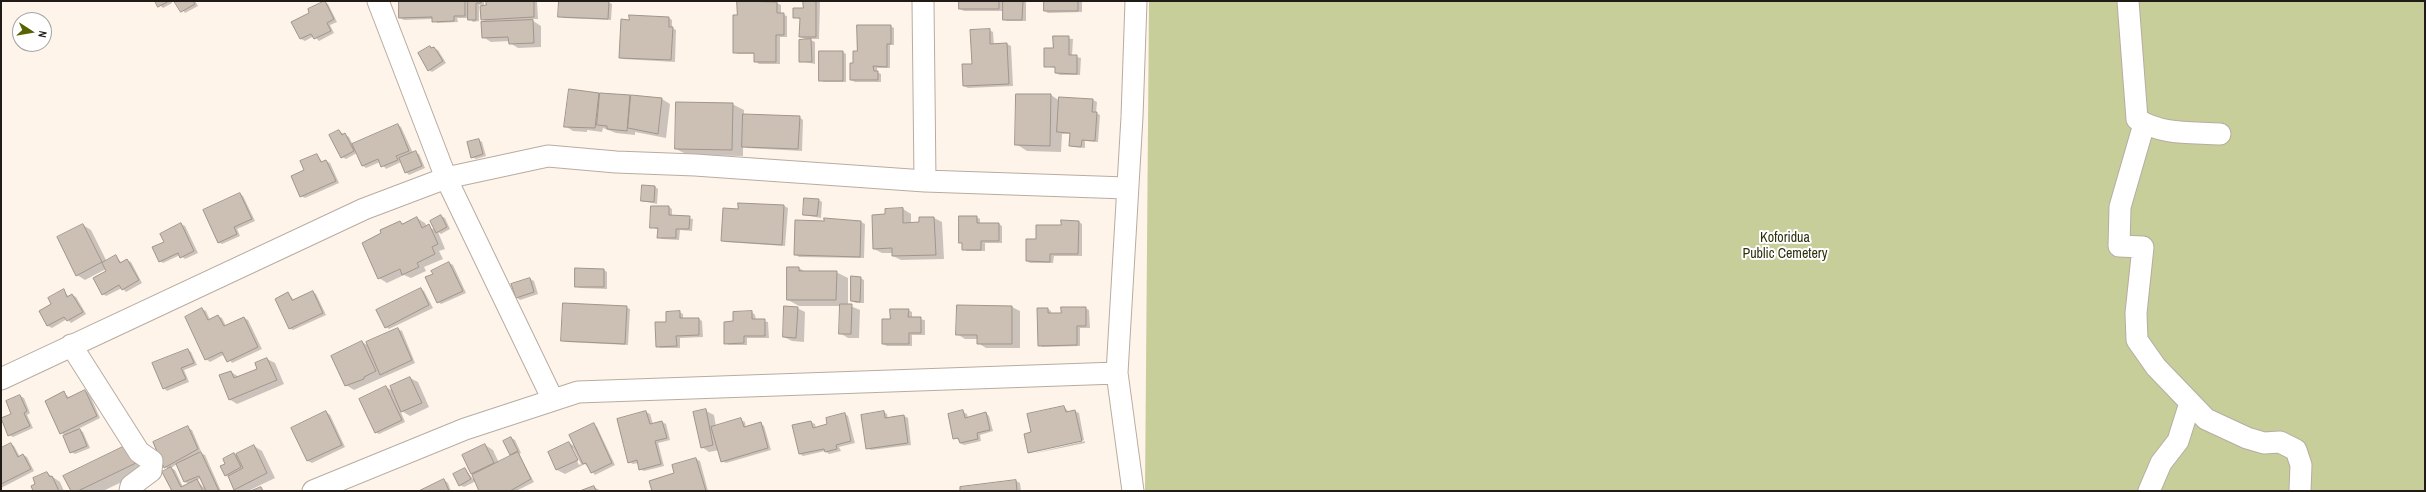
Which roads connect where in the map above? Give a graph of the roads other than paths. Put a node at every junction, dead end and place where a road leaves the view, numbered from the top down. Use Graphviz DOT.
graph roads {
  1 [pos="378,1"];
  2 [pos="923,1"];
  3 [pos="1136,1"];
  4 [pos="2128,1"];
  5 [pos="2144,124"];
  6 [pos="2220,134"];
  7 [pos="446,178"];
  8 [pos="925,181"];
  9 [pos="1126,188"];
  10 [pos="71,345"];
  11 [pos="1117,372"];
  12 [pos="1,379"];
  13 [pos="553,400"];
  14 [pos="2190,403"];
  15 [pos="130,491"];
  16 [pos="313,491"];
  17 [pos="1133,491"];
  18 [pos="2149,491"];
  19 [pos="2300,491"];
  1 -- 7 [label="street"];
  2 -- 8 [label="street"];
  3 -- 9 [label="street"];
  4 -- 5 [label="street"];
  5 -- 6 [label="street"];
  5 -- 14 [label="street"];
  7 -- 8 [label="street"];
  7 -- 10 [label="street"];
  7 -- 13 [label="street"];
  8 -- 9 [label="street"];
  9 -- 11 [label="street"];
  10 -- 12 [label="street"];
  10 -- 15 [label="street"];
  11 -- 13 [label="street"];
  11 -- 17 [label="street"];
  13 -- 16 [label="street"];
  14 -- 18 [label="street"];
  14 -- 19 [label="street"];
}
